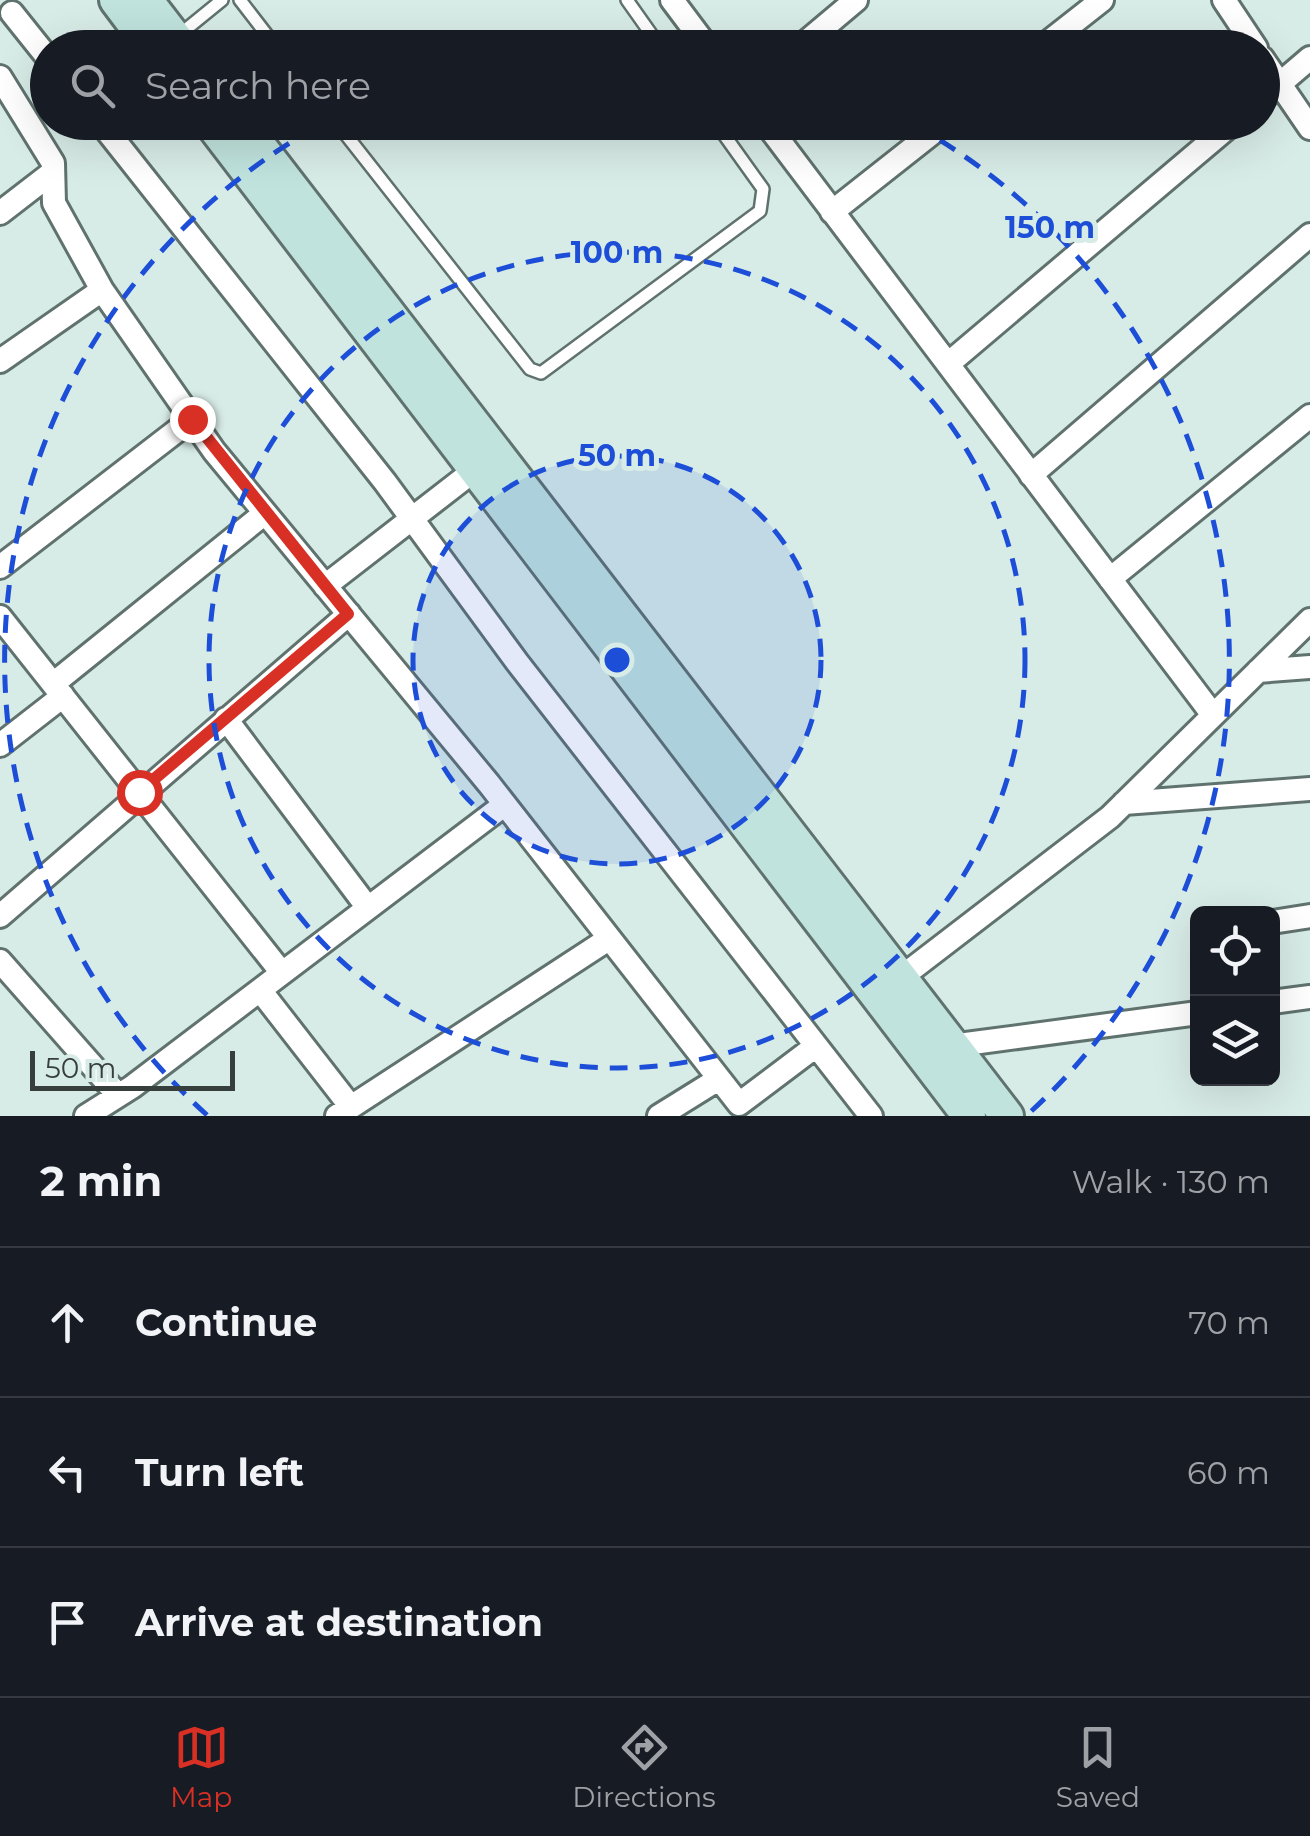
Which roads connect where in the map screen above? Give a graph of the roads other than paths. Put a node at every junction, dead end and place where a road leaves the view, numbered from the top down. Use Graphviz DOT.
graph roads {
  1 [pos="116,0"];
  2 [pos="146,0"];
  3 [pos="222,0"];
  4 [pos="240,0"];
  5 [pos="626,0"];
  6 [pos="672,0"];
  7 [pos="856,0"];
  8 [pos="1102,0"];
  9 [pos="1224,0"];
  10 [pos="14,12"];
  11 [pos="153,30"];
  12 [pos="162,30"];
  13 [pos="187,30"];
  14 [pos="263,30"];
  15 [pos="648,30"];
  16 [pos="694,30"];
  17 [pos="820,30"];
  18 [pos="1064,30"];
  19 [pos="1244,30"];
  20 [pos="30,34"];
  21 [pos="1310,58"];
  22 [pos="0,77"];
  23 [pos="1280,85"];
  24 [pos="1280,100"];
  25 [pos="30,126"];
  26 [pos="1310,128"];
  27 [pos="39,140"];
  28 [pos="114,140"];
  29 [pos="225,140"];
  30 [pos="253,140"];
  31 [pos="350,140"];
  32 [pos="728,140"];
  33 [pos="778,140"];
  34 [pos="923,140"];
  35 [pos="1213,140"];
  36 [pos="53,172"];
  37 [pos="832,212"];
  38 [pos="0,213"];
  39 [pos="1310,235"];
  40 [pos="102,290"];
  41 [pos="0,361"];
  42 [pos="948,364"];
  43 [pos="1310,416"];
  44 [pos="192,419"];
  45 [pos="486,462"];
  46 [pos="1031,475"];
  47 [pos="265,513"];
  48 [pos="411,518"];
  49 [pos="0,567"];
  50 [pos="1110,579"];
  51 [pos="326,586"];
  52 [pos="348,614"];
  53 [pos="0,617"];
  54 [pos="1310,620"];
  55 [pos="1310,667"];
  56 [pos="1258,671"];
  57 [pos="58,690"];
  58 [pos="1213,715"];
  59 [pos="226,718"];
  60 [pos="0,745"];
  61 [pos="1310,789"];
  62 [pos="139,792"];
  63 [pos="1124,803"];
  64 [pos="504,804"];
  65 [pos="368,908"];
  66 [pos="0,916"];
  67 [pos="1310,916"];
  68 [pos="1280,921"];
  69 [pos="607,940"];
  70 [pos="0,961"];
  71 [pos="282,973"];
  72 [pos="899,980"];
  73 [pos="260,990"];
  74 [pos="1310,997"];
  75 [pos="1280,1001"];
  76 [pos="1190,1014"];
  77 [pos="816,1046"];
  78 [pos="952,1046"];
  79 [pos="919,1050"];
  80 [pos="716,1080"];
  81 [pos="118,1096"];
  82 [pos="344,1111"];
  83 [pos="738,1112"];
  84 [pos="86,1116"];
  85 [pos="660,1116"];
  86 [pos="871,1116"];
  87 [pos="969,1116"];
  88 [pos="1007,1116"];
  1 -- 11 [label="street"];
  2 -- 12 [label="street"];
  3 -- 13 [label="lane"];
  4 -- 14 [label="lane"];
  5 -- 15 [label="lane"];
  6 -- 16 [label="street"];
  7 -- 17 [label="street"];
  8 -- 18 [label="street"];
  9 -- 19 [label="street"];
  10 -- 20 [label="street"];
  21 -- 23 [label="street"];
  22 -- 25 [label="street"];
  24 -- 26 [label="street"];
  27 -- 36 [label="street"];
  28 -- 48 [label="street"];
  29 -- 45 [label="street"];
  30 -- 45 [label="street"];
  31 -- 32 [label="lane"];
  33 -- 37 [label="street"];
  34 -- 37 [label="street"];
  35 -- 42 [label="street"];
  36 -- 38 [label="street"];
  36 -- 40 [label="street"];
  37 -- 42 [label="street"];
  39 -- 46 [label="street"];
  40 -- 41 [label="street"];
  40 -- 44 [label="street"];
  42 -- 46 [label="street"];
  43 -- 50 [label="street"];
  44 -- 47 [label="street"];
  44 -- 49 [label="street"];
  45 -- 48 [label="street"];
  45 -- 72 [label="street"];
  45 -- 79 [label="street"];
  46 -- 50 [label="street"];
  47 -- 51 [label="street"];
  47 -- 57 [label="street"];
  48 -- 51 [label="street"];
  48 -- 77 [label="street"];
  50 -- 58 [label="street"];
  51 -- 52 [label="street"];
  52 -- 59 [label="street"];
  52 -- 64 [label="street"];
  53 -- 57 [label="street"];
  54 -- 56 [label="street"];
  55 -- 56 [label="street"];
  56 -- 58 [label="street"];
  57 -- 60 [label="street"];
  57 -- 62 [label="street"];
  58 -- 63 [label="street"];
  59 -- 62 [label="street"];
  59 -- 65 [label="street"];
  61 -- 63 [label="street"];
  62 -- 66 [label="street"];
  62 -- 71 [label="street"];
  63 -- 72 [label="street"];
  64 -- 65 [label="street"];
  64 -- 69 [label="street"];
  65 -- 71 [label="street"];
  67 -- 68 [label="street"];
  69 -- 80 [label="street"];
  69 -- 82 [label="street"];
  70 -- 81 [label="street"];
  71 -- 73 [label="street"];
  72 -- 78 [label="street"];
  73 -- 81 [label="street"];
  73 -- 82 [label="street"];
  74 -- 75 [label="street"];
  76 -- 78 [label="street"];
  77 -- 83 [label="street"];
  77 -- 86 [label="street"];
  78 -- 79 [label="street"];
  78 -- 88 [label="street"];
  79 -- 87 [label="street"];
  80 -- 83 [label="street"];
  80 -- 85 [label="street"];
  81 -- 84 [label="street"];
}
